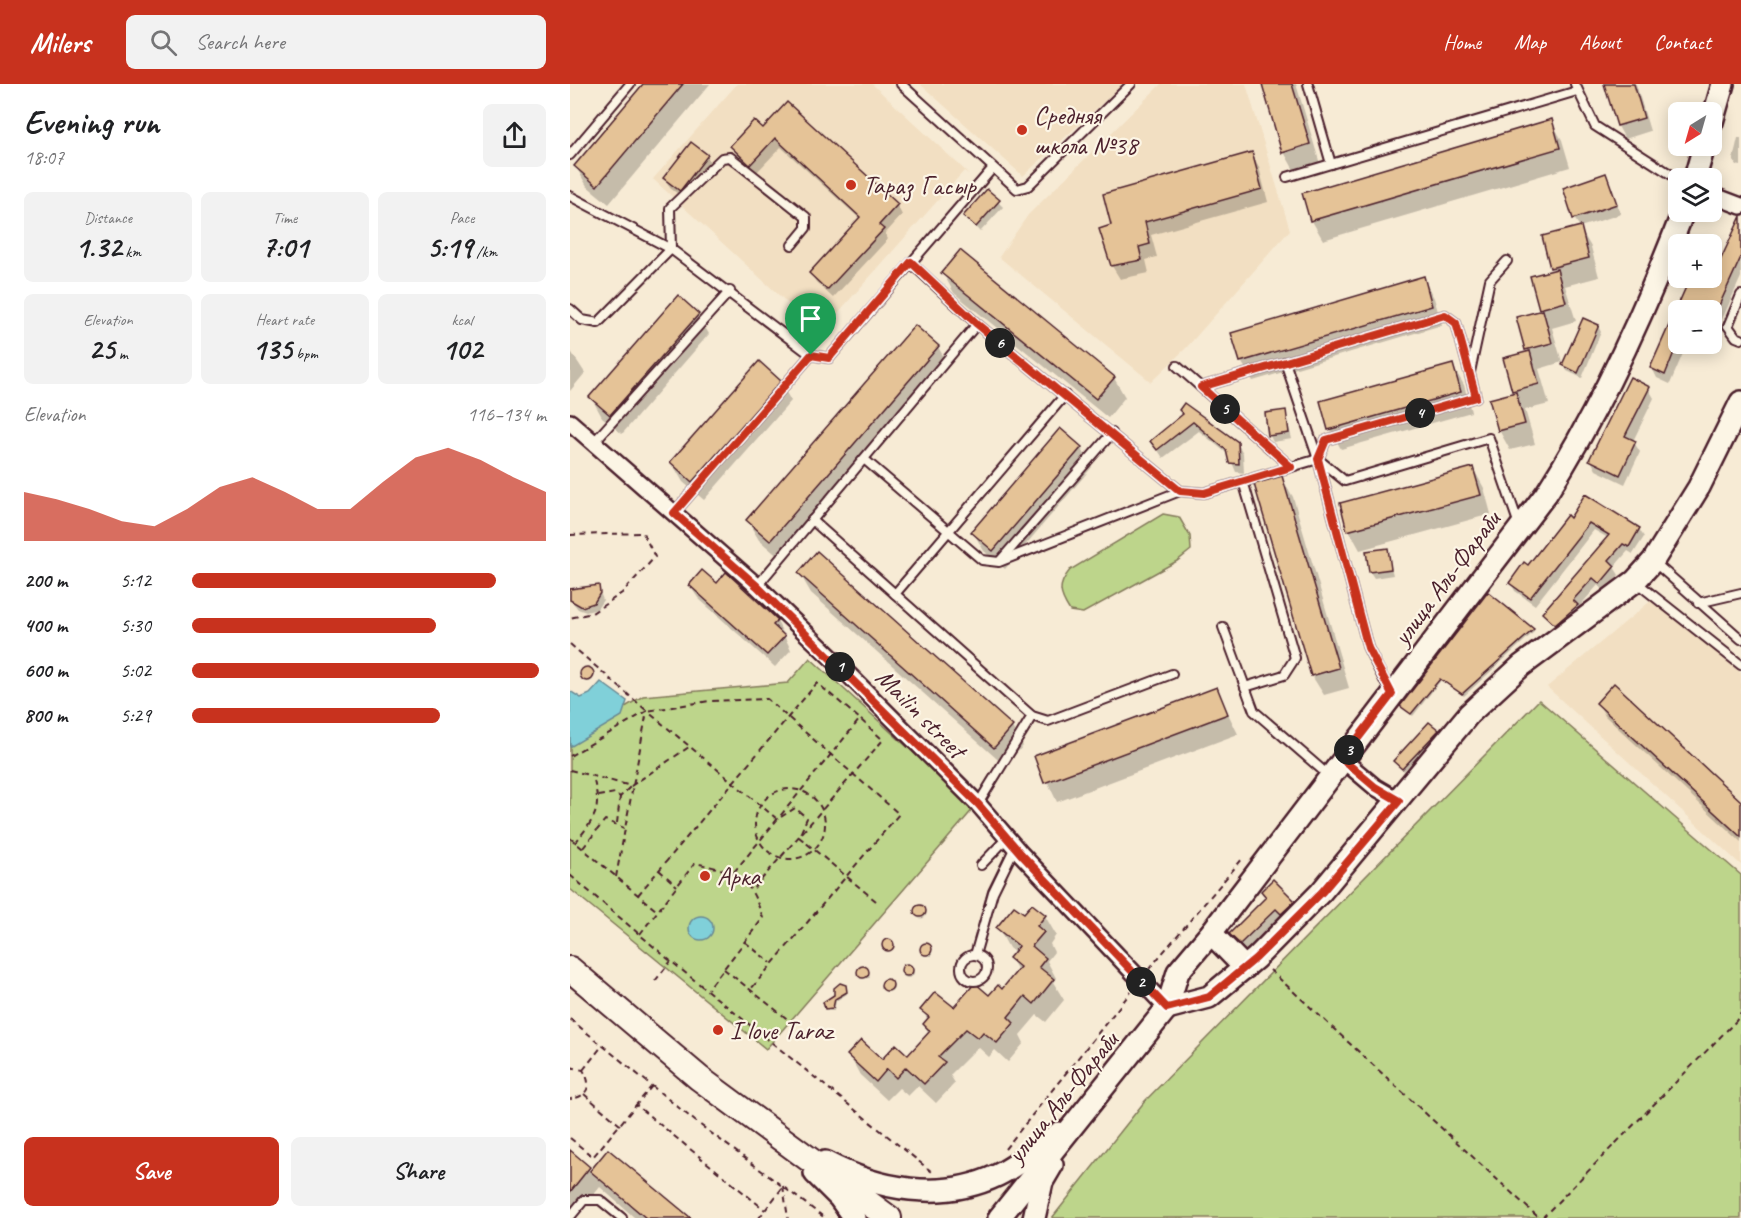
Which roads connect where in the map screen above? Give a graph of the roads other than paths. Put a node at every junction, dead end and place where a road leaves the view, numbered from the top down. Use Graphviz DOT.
graph roads {
  1 [pos="630,84"];
  2 [pos="900,84"];
  3 [pos="1131,84"];
  4 [pos="1308,84"];
  5 [pos="1723,84"];
  6 [pos="1576,88"];
  7 [pos="1718,102"];
  8 [pos="570,155"];
  9 [pos="1331,164"];
  10 [pos="992,169"];
  11 [pos="1668,173"];
  12 [pos="1287,177"];
  13 [pos="570,196"];
  14 [pos="1722,199"];
  15 [pos="1741,206"];
  16 [pos="1679,222"];
  17 [pos="792,245"];
  18 [pos="671,249"];
  19 [pos="1507,261"];
  20 [pos="911,262"];
  21 [pos="730,291"];
  22 [pos="1741,295"];
  23 [pos="570,309"];
  24 [pos="977,324"];
  25 [pos="1741,339"];
  26 [pos="811,355"];
  27 [pos="1285,362"];
  28 [pos="1178,366"];
  29 [pos="1470,373"];
  30 [pos="1201,387"];
  31 [pos="1065,395"];
  32 [pos="1741,402"];
  33 [pos="570,422"];
  34 [pos="1112,433"];
  35 [pos="594,442"];
  36 [pos="864,459"];
  37 [pos="1318,459"];
  38 [pos="1291,467"];
  39 [pos="1243,481"];
  40 [pos="1180,491"];
  41 [pos="674,513"];
  42 [pos="812,520"];
  43 [pos="1520,526"];
  44 [pos="948,531"];
  45 [pos="1653,561"];
  46 [pos="999,562"];
  47 [pos="1635,581"];
  48 [pos="757,586"];
  49 [pos="1741,593"];
  50 [pos="895,594"];
  51 [pos="1698,603"];
  52 [pos="1222,627"];
  53 [pos="1741,639"];
  54 [pos="1741,665"];
  55 [pos="1172,674"];
  56 [pos="1245,687"];
  57 [pos="1392,694"];
  58 [pos="1032,716"];
  59 [pos="1342,759"];
  60 [pos="1330,776"];
  61 [pos="1399,801"];
  62 [pos="978,804"];
  63 [pos="1011,843"];
  64 [pos="981,866"];
  65 [pos="1211,933"];
  66 [pos="975,955"];
  67 [pos="1251,963"];
  68 [pos="570,969"];
  69 [pos="1167,1008"];
  70 [pos="1079,1119"];
  71 [pos="779,1137"];
  72 [pos="570,1217"];
  73 [pos="622,1218"];
  74 [pos="854,1218"];
  75 [pos="889,1218"];
  76 [pos="999,1218"];
  77 [pos="1034,1218"];
  1 -- 8 [label="lane"];
  2 -- 10 [label="lane"];
  3 -- 10 [label="lane"];
  4 -- 9 [label="lane"];
  5 -- 7 [label="main road"];
  6 -- 9 [label="lane"];
  6 -- 11 [label="lane"];
  9 -- 12 [label="lane"];
  10 -- 20 [label="lane"];
  13 -- 18 [label="lane"];
  14 -- 15 [label="street"];
  16 -- 43 [label="main road, улица Аль-Фараби"];
  17 -- 18 [label="lane"];
  18 -- 21 [label="lane"];
  18 -- 23 [label="lane"];
  19 -- 29 [label="lane"];
  20 -- 24 [label="lane"];
  20 -- 26 [label="lane"];
  21 -- 26 [label="lane"];
  21 -- 35 [label="lane"];
  22 -- 25 [label="lane"];
  24 -- 31 [label="lane"];
  24 -- 36 [label="lane"];
  26 -- 41 [label="lane"];
  27 -- 29 [label="lane"];
  27 -- 30 [label="lane"];
  27 -- 37 [label="lane"];
  28 -- 30 [label="lane"];
  29 -- 37 [label="lane"];
  30 -- 38 [label="lane"];
  31 -- 34 [label="lane"];
  31 -- 44 [label="lane"];
  32 -- 45 [label="main road"];
  33 -- 35 [label="street, Mailin street"];
  34 -- 40 [label="lane"];
  34 -- 46 [label="lane"];
  35 -- 41 [label="street, Mailin street"];
  36 -- 42 [label="lane"];
  36 -- 44 [label="lane"];
  37 -- 38 [label="lane"];
  37 -- 43 [label="lane"];
  37 -- 57 [label="lane"];
  38 -- 39 [label="lane"];
  39 -- 40 [label="lane"];
  39 -- 56 [label="lane"];
  40 -- 46 [label="lane"];
  41 -- 48 [label="street, Mailin street"];
  42 -- 48 [label="lane"];
  42 -- 50 [label="lane"];
  43 -- 57 [label="main road, улица Аль-Фараби"];
  44 -- 46 [label="lane"];
  44 -- 50 [label="lane"];
  45 -- 47 [label="main road"];
  45 -- 51 [label="lane"];
  47 -- 54 [label="lane"];
  47 -- 61 [label="main road"];
  48 -- 62 [label="street, Mailin street"];
  49 -- 51 [label="lane"];
  50 -- 58 [label="lane"];
  51 -- 53 [label="lane"];
  52 -- 56 [label="lane"];
  55 -- 58 [label="lane"];
  56 -- 60 [label="lane"];
  57 -- 59 [label="main road, улица Аль-Фараби"];
  58 -- 62 [label="lane"];
  59 -- 60 [label="main road, улица Аль-Фараби"];
  59 -- 61 [label="street"];
  60 -- 65 [label="main road, улица Аль-Фараби"];
  61 -- 67 [label="main road"];
  62 -- 63 [label="street, Mailin street"];
  63 -- 64 [label="lane"];
  63 -- 66 [label="lane"];
  63 -- 69 [label="street, Mailin street"];
  65 -- 67 [label="main road"];
  65 -- 69 [label="main road, улица Аль-Фараби"];
  67 -- 69 [label="main road"];
  68 -- 71 [label="main road"];
  69 -- 70 [label="main road, улица Аль-Фараби"];
  70 -- 71 [label="main road"];
  70 -- 76 [label="main road, улица Аль-Фараби"];
  70 -- 77 [label="main road"];
  71 -- 74 [label="main road"];
  71 -- 75 [label="main road"];
  72 -- 73 [label="lane"];
}
